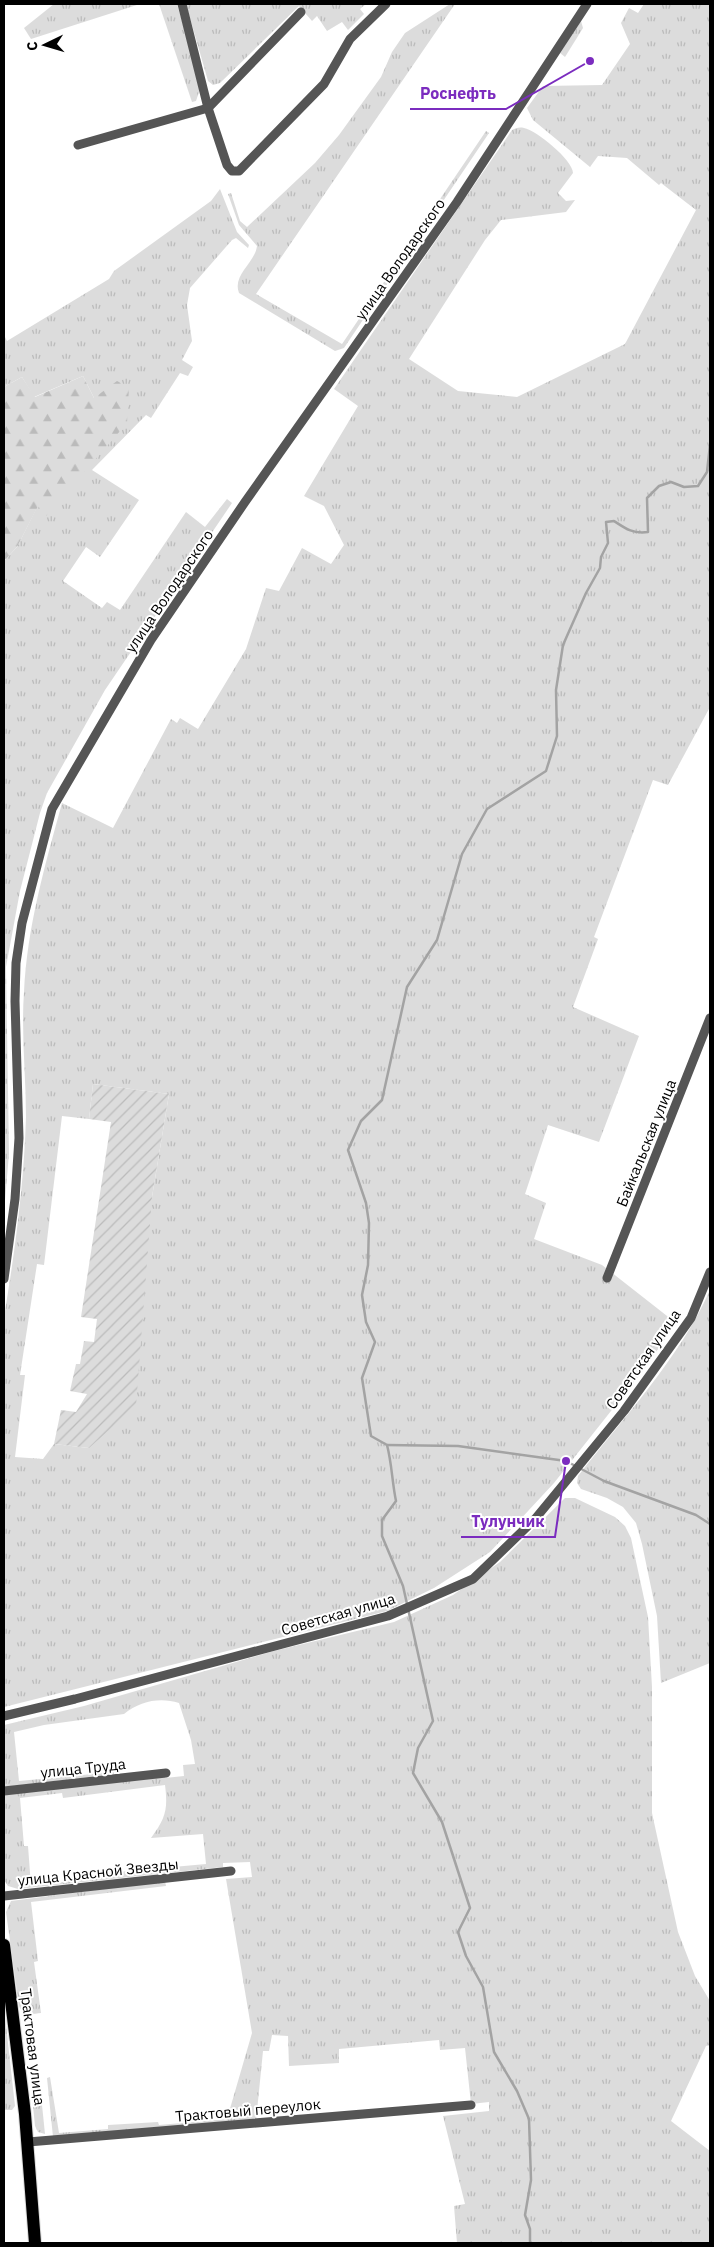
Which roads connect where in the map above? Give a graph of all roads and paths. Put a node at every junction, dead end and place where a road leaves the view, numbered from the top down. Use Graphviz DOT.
graph roads {
  1 [pos="182,4"];
  2 [pos="386,4"];
  3 [pos="587,4"];
  4 [pos="301,12"];
  5 [pos="208,108"];
  6 [pos="78,145"];
  7 [pos="710,1018"];
  8 [pos="710,1272"];
  9 [pos="4,1278"];
  10 [pos="607,1278"];
  11 [pos="4,1716"];
  12 [pos="166,1773"];
  13 [pos="4,1791"];
  14 [pos="231,1871"];
  15 [pos="4,1896"];
  16 [pos="4,1945"];
  17 [pos="471,2105"];
  18 [pos="28,2142"];
  19 [pos="35,2243"];
  1 -- 5 [label="street"];
  2 -- 5 [label="street"];
  3 -- 9 [label="street, улица Володарского"];
  4 -- 5 [label="street"];
  5 -- 6 [label="street"];
  7 -- 10 [label="street, Байкальская улица"];
  8 -- 11 [label="street, Советская улица"];
  12 -- 13 [label="street, улица Труда"];
  14 -- 15 [label="street, улица Красной Звезды"];
  16 -- 18 [label="highway, Трактовая улица"];
  17 -- 18 [label="street, Трактовый переулок"];
  18 -- 19 [label="highway, Трактовая улица"];
}
